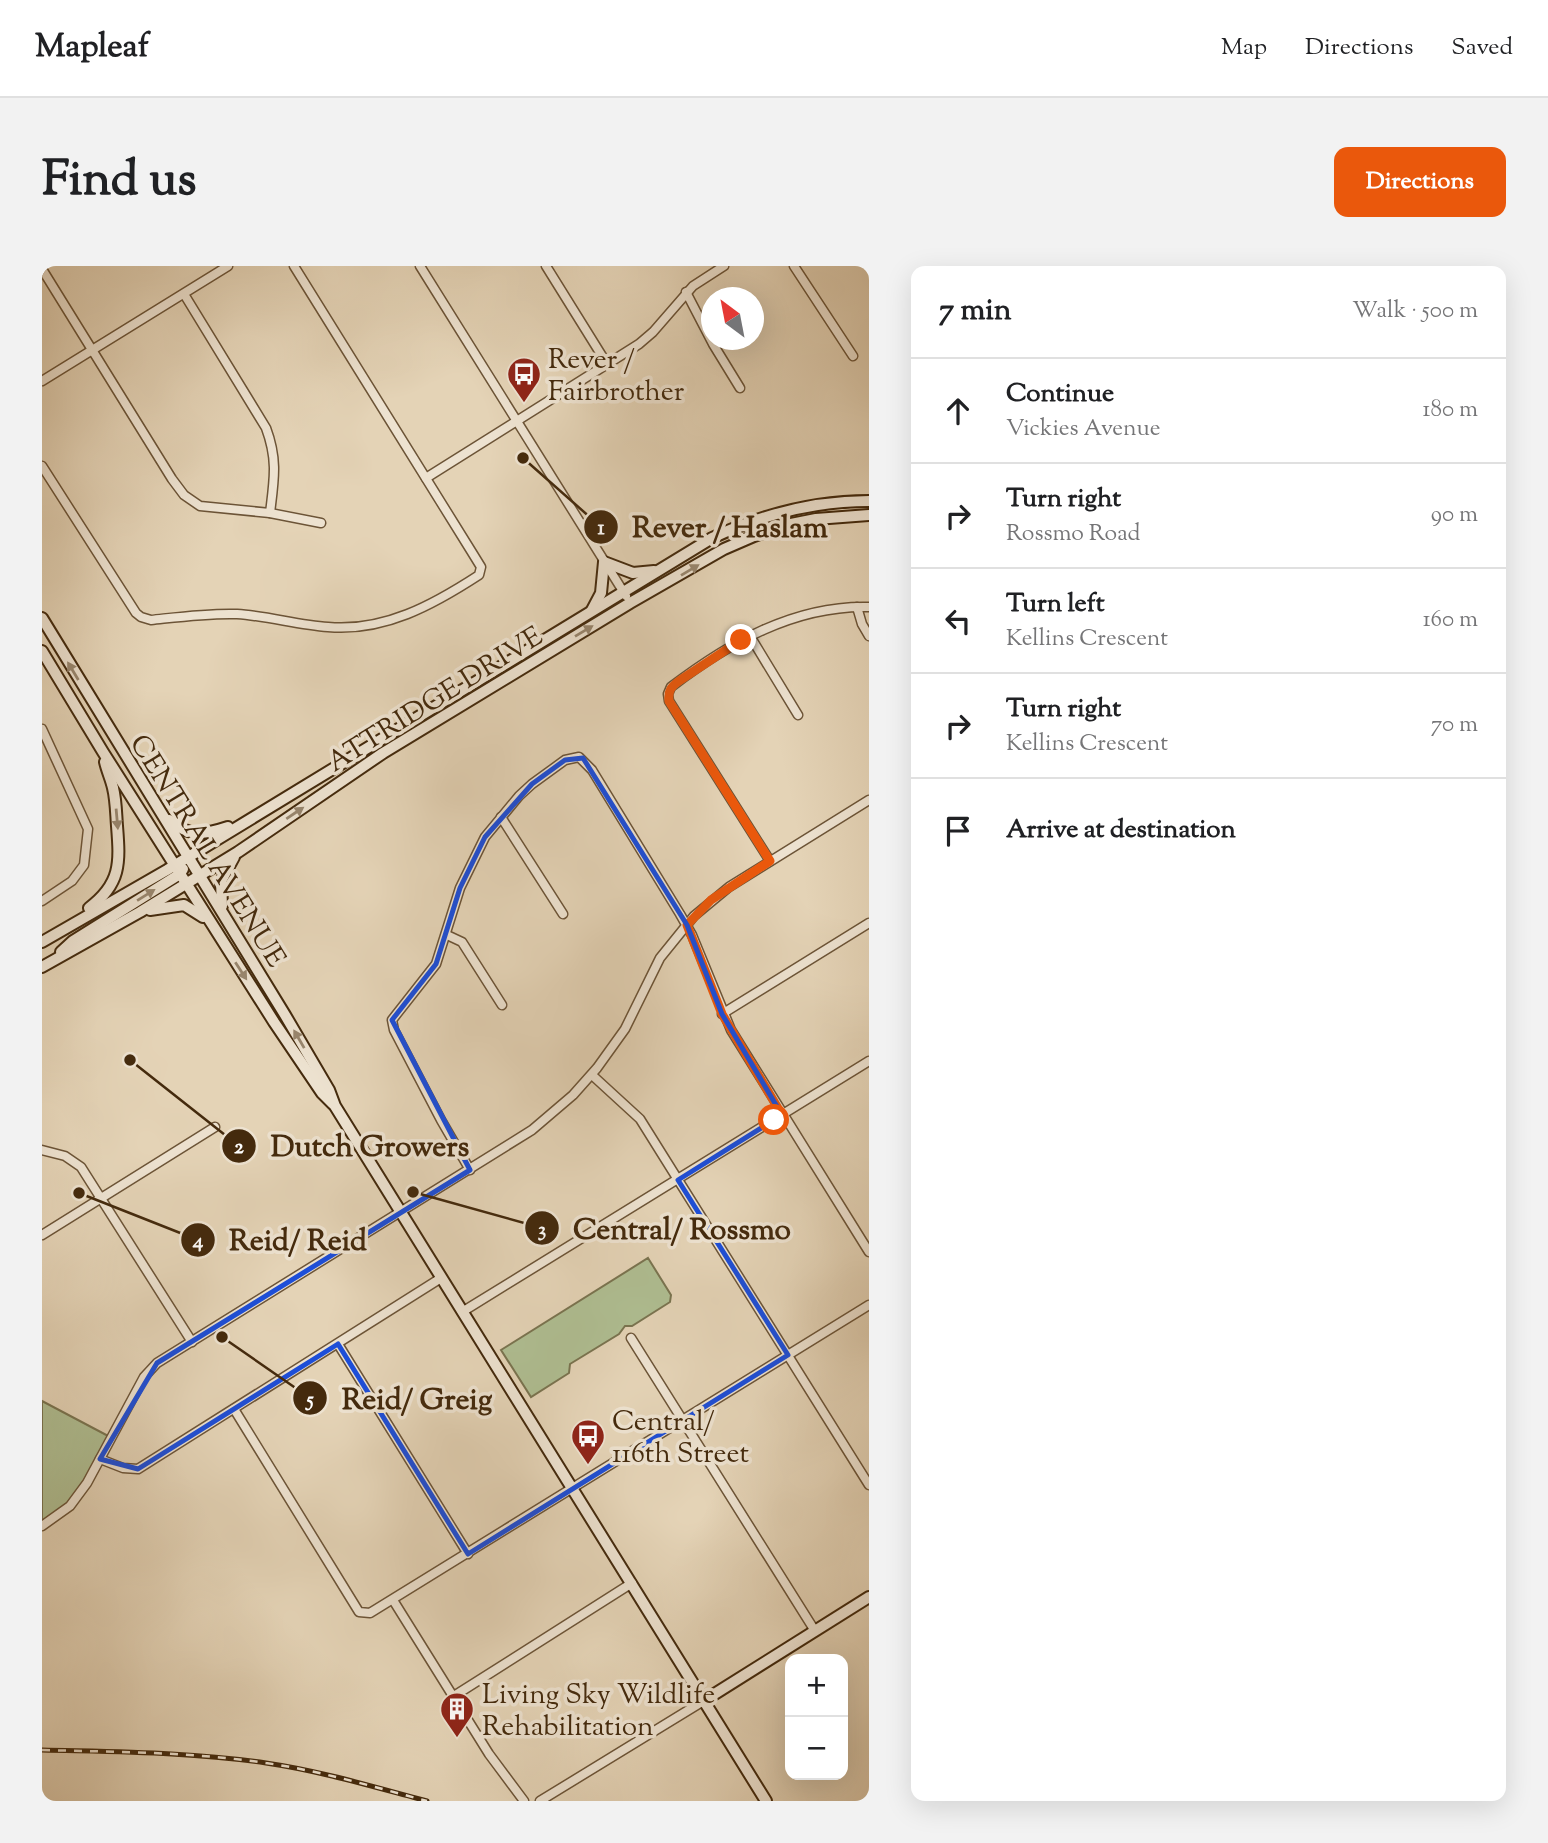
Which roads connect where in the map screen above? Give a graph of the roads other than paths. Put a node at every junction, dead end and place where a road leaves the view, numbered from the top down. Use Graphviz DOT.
graph roads {
  1 [pos="228,266"];
  2 [pos="294,266"];
  3 [pos="420,266"];
  4 [pos="546,266"];
  5 [pos="724,266"];
  6 [pos="794,266"];
  7 [pos="42,269"];
  8 [pos="687,292"];
  9 [pos="184,294"];
  10 [pos="92,349"];
  11 [pos="853,356"];
  12 [pos="607,364"];
  13 [pos="42,381"];
  14 [pos="740,388"];
  15 [pos="517,421"];
  16 [pos="42,466"];
  17 [pos="426,478"];
  18 [pos="869,501"];
  19 [pos="270,513"];
  20 [pos="869,515"];
  21 [pos="321,523"];
  22 [pos="604,562"];
  23 [pos="660,569"];
  24 [pos="624,592"];
  25 [pos="630,603"];
  26 [pos="857,607"];
  27 [pos="869,607"];
  28 [pos="592,611"];
  29 [pos="42,618"];
  30 [pos="750,636"];
  31 [pos="869,636"];
  32 [pos="42,651"];
  33 [pos="798,715"];
  34 [pos="42,729"];
  35 [pos="103,752"];
  36 [pos="869,800"];
  37 [pos="161,814"];
  38 [pos="501,817"];
  39 [pos="244,823"];
  40 [pos="238,852"];
  41 [pos="188,856"];
  42 [pos="770,861"];
  43 [pos="180,874"];
  44 [pos="199,875"];
  45 [pos="42,901"];
  46 [pos="140,912"];
  47 [pos="223,913"];
  48 [pos="562,914"];
  49 [pos="209,921"];
  50 [pos="869,923"];
  51 [pos="687,925"];
  52 [pos="58,932"];
  53 [pos="447,935"];
  54 [pos="42,942"];
  55 [pos="46,965"];
  56 [pos="502,1005"];
  57 [pos="722,1014"];
  58 [pos="869,1061"];
  59 [pos="592,1075"];
  60 [pos="335,1106"];
  61 [pos="782,1115"];
  62 [pos="215,1127"];
  63 [pos="42,1150"];
  64 [pos="470,1170"];
  65 [pos="678,1180"];
  66 [pos="101,1198"];
  67 [pos="401,1213"];
  68 [pos="42,1235"];
  69 [pos="869,1252"];
  70 [pos="441,1278"];
  71 [pos="869,1305"];
  72 [pos="462,1312"];
  73 [pos="631,1338"];
  74 [pos="192,1342"];
  75 [pos="338,1344"];
  76 [pos="788,1355"];
  77 [pos="234,1409"];
  78 [pos="683,1421"];
  79 [pos="100,1459"];
  80 [pos="869,1485"];
  81 [pos="573,1488"];
  82 [pos="42,1526"];
  83 [pos="468,1553"];
  84 [pos="632,1583"];
  85 [pos="869,1597"];
  86 [pos="393,1600"];
  87 [pos="815,1631"];
  88 [pos="454,1696"];
  89 [pos="705,1700"];
  90 [pos="524,1801"];
  91 [pos="540,1801"];
  92 [pos="766,1801"];
  1 -- 9 [label="street"];
  2 -- 17 [label="street"];
  3 -- 15 [label="street"];
  4 -- 12 [label="street"];
  5 -- 8 [label="street"];
  6 -- 11 [label="street"];
  7 -- 10 [label="street"];
  8 -- 12 [label="street"];
  8 -- 14 [label="street"];
  9 -- 10 [label="street"];
  9 -- 19 [label="street"];
  10 -- 13 [label="street"];
  10 -- 19 [label="street"];
  12 -- 15 [label="street"];
  15 -- 17 [label="street"];
  15 -- 22 [label="street"];
  16 -- 17 [label="street"];
  18 -- 23 [label="main road, ATTRIDGE DRIVE"];
  19 -- 21 [label="street"];
  25 -- 20 [label="main road, ATTRIDGE DRIVE, one-way"];
  22 -- 23 [label="main road"];
  22 -- 24 [label="street"];
  22 -- 28 [label="main road"];
  23 -- 24 [label="main road, ATTRIDGE DRIVE"];
  24 -- 25 [label="street"];
  24 -- 28 [label="main road, ATTRIDGE DRIVE"];
  40 -- 25 [label="main road, ATTRIDGE DRIVE, one-way"];
  26 -- 27 [label="street"];
  26 -- 30 [label="street"];
  26 -- 31 [label="street"];
  28 -- 39 [label="main road, ATTRIDGE DRIVE"];
  37 -- 29 [label="main road, CENTRAL AVENUE, one-way"];
  30 -- 33 [label="street"];
  30 -- 42 [label="street"];
  32 -- 35 [label="main road, CENTRAL AVENUE"];
  34 -- 45 [label="street"];
  35 -- 43 [label="main road, CENTRAL AVENUE"];
  35 -- 52 [label="main road, one-way"];
  36 -- 42 [label="street"];
  37 -- 39 [label="main road"];
  37 -- 41 [label="main road, CENTRAL AVENUE"];
  38 -- 48 [label="street"];
  38 -- 51 [label="street"];
  38 -- 53 [label="street"];
  39 -- 41 [label="main road, ATTRIDGE DRIVE"];
  40 -- 44 [label="main road, ATTRIDGE DRIVE"];
  40 -- 47 [label="main road"];
  41 -- 43 [label="main road, ATTRIDGE DRIVE"];
  41 -- 44 [label="main road, CENTRAL AVENUE"];
  42 -- 51 [label="street"];
  43 -- 44 [label="main road, ATTRIDGE DRIVE"];
  43 -- 46 [label="main road, ATTRIDGE DRIVE"];
  43 -- 49 [label="main road, CENTRAL AVENUE"];
  43 -- 52 [label="main road, ATTRIDGE DRIVE"];
  55 -- 43 [label="main road, one-way"];
  44 -- 47 [label="main road, CENTRAL AVENUE"];
  46 -- 49 [label="main road"];
  46 -- 55 [label="main road, ATTRIDGE DRIVE"];
  60 -- 47 [label="main road, CENTRAL AVENUE, one-way"];
  49 -- 60 [label="main road, CENTRAL AVENUE, one-way"];
  50 -- 57 [label="street"];
  51 -- 57 [label="street"];
  51 -- 59 [label="street"];
  52 -- 54 [label="main road, ATTRIDGE DRIVE"];
  53 -- 56 [label="street"];
  53 -- 64 [label="street"];
  57 -- 61 [label="street"];
  58 -- 61 [label="street"];
  59 -- 64 [label="street"];
  59 -- 65 [label="street"];
  60 -- 67 [label="main road, CENTRAL AVENUE"];
  61 -- 65 [label="street"];
  61 -- 69 [label="street"];
  62 -- 66 [label="street"];
  63 -- 66 [label="street"];
  64 -- 67 [label="street"];
  65 -- 72 [label="street"];
  65 -- 76 [label="street"];
  66 -- 68 [label="street"];
  66 -- 74 [label="street"];
  67 -- 70 [label="main road, CENTRAL AVENUE"];
  67 -- 74 [label="street"];
  70 -- 72 [label="main road, CENTRAL AVENUE"];
  70 -- 75 [label="street"];
  71 -- 76 [label="street"];
  72 -- 81 [label="main road, CENTRAL AVENUE"];
  73 -- 78 [label="street"];
  74 -- 79 [label="street"];
  75 -- 77 [label="street"];
  75 -- 83 [label="street"];
  76 -- 78 [label="street"];
  76 -- 80 [label="street"];
  77 -- 79 [label="street"];
  77 -- 86 [label="street"];
  78 -- 81 [label="street"];
  78 -- 87 [label="street"];
  79 -- 82 [label="street"];
  81 -- 83 [label="street"];
  81 -- 84 [label="main road, CENTRAL AVENUE"];
  83 -- 86 [label="street"];
  84 -- 88 [label="street"];
  84 -- 89 [label="main road, CENTRAL AVENUE"];
  85 -- 87 [label="main road"];
  86 -- 88 [label="street"];
  87 -- 89 [label="main road"];
  88 -- 90 [label="street"];
  89 -- 91 [label="street"];
  89 -- 92 [label="main road, CENTRAL AVENUE"];
}
